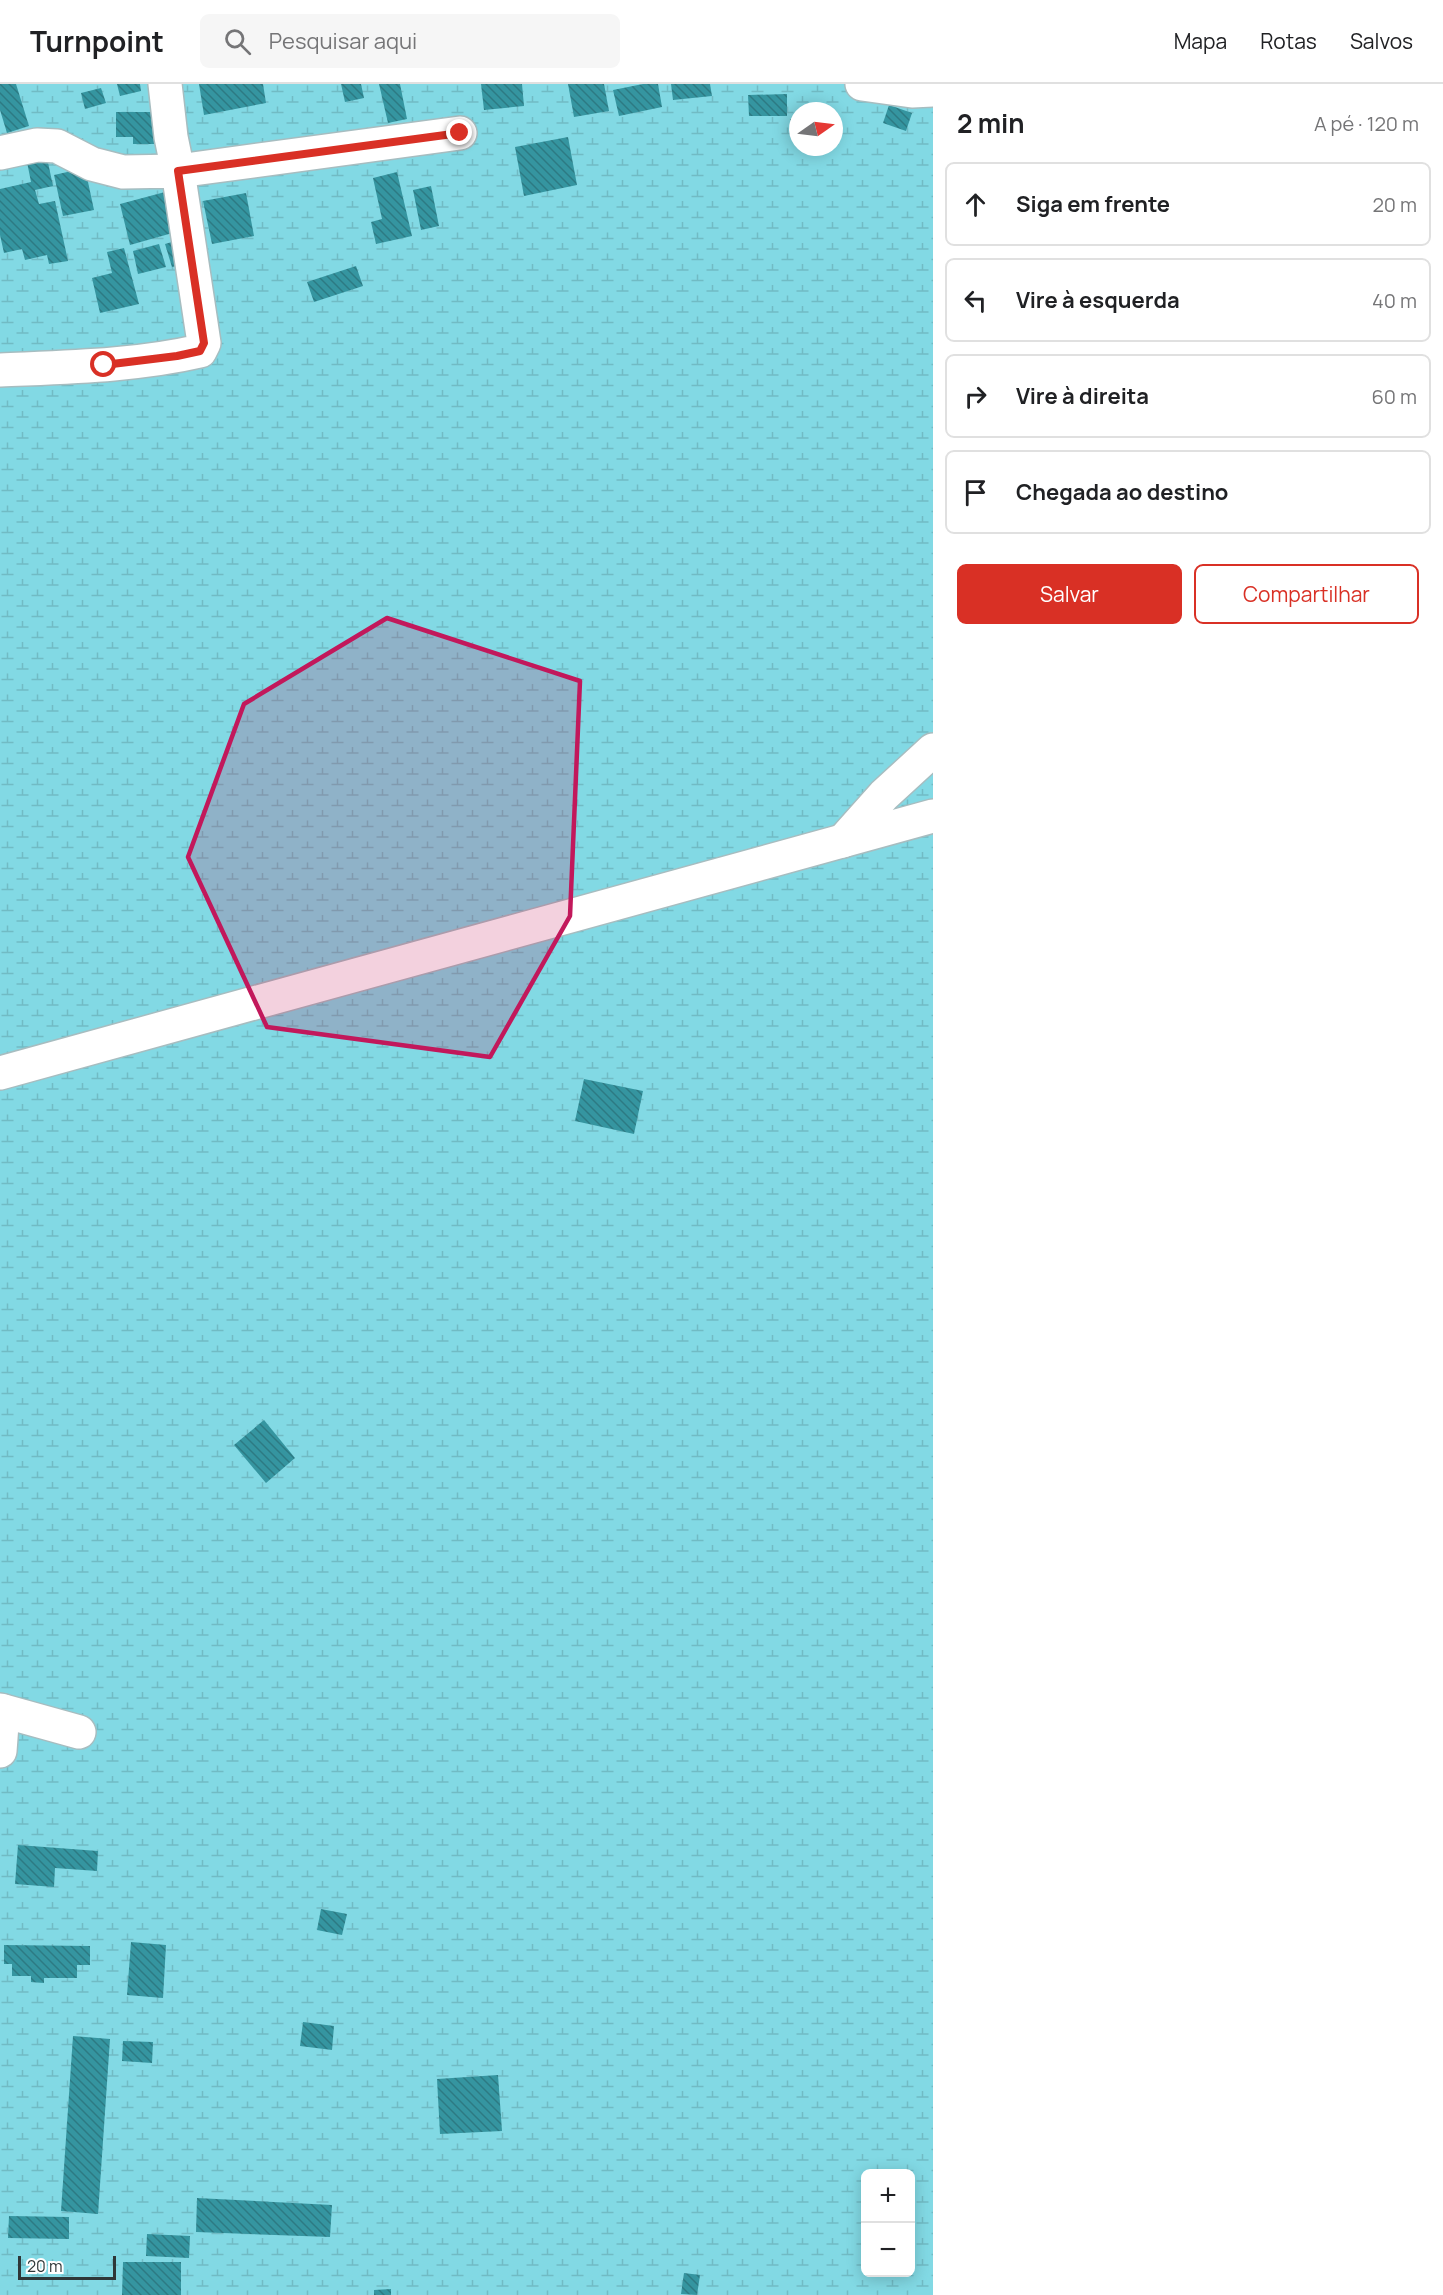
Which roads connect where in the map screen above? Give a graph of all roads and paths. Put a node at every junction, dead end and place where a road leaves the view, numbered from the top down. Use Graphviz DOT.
graph roads {
  1 [pos="165,84"];
  2 [pos="862,84"];
  3 [pos="933,90"];
  4 [pos="460,133"];
  5 [pos="0,153"];
  6 [pos="178,171"];
  7 [pos="0,370"];
  8 [pos="933,750"];
  9 [pos="933,816"];
  10 [pos="843,841"];
  11 [pos="0,1073"];
  12 [pos="1,1710"];
  13 [pos="79,1732"];
  14 [pos="0,1751"];
  1 -- 6 [label="street"];
  2 -- 3 [label="street"];
  4 -- 6 [label="street"];
  5 -- 6 [label="street"];
  6 -- 7 [label="street"];
  8 -- 10 [label="street"];
  9 -- 10 [label="street"];
  10 -- 11 [label="street"];
  12 -- 13 [label="street"];
  12 -- 14 [label="street"];
}
